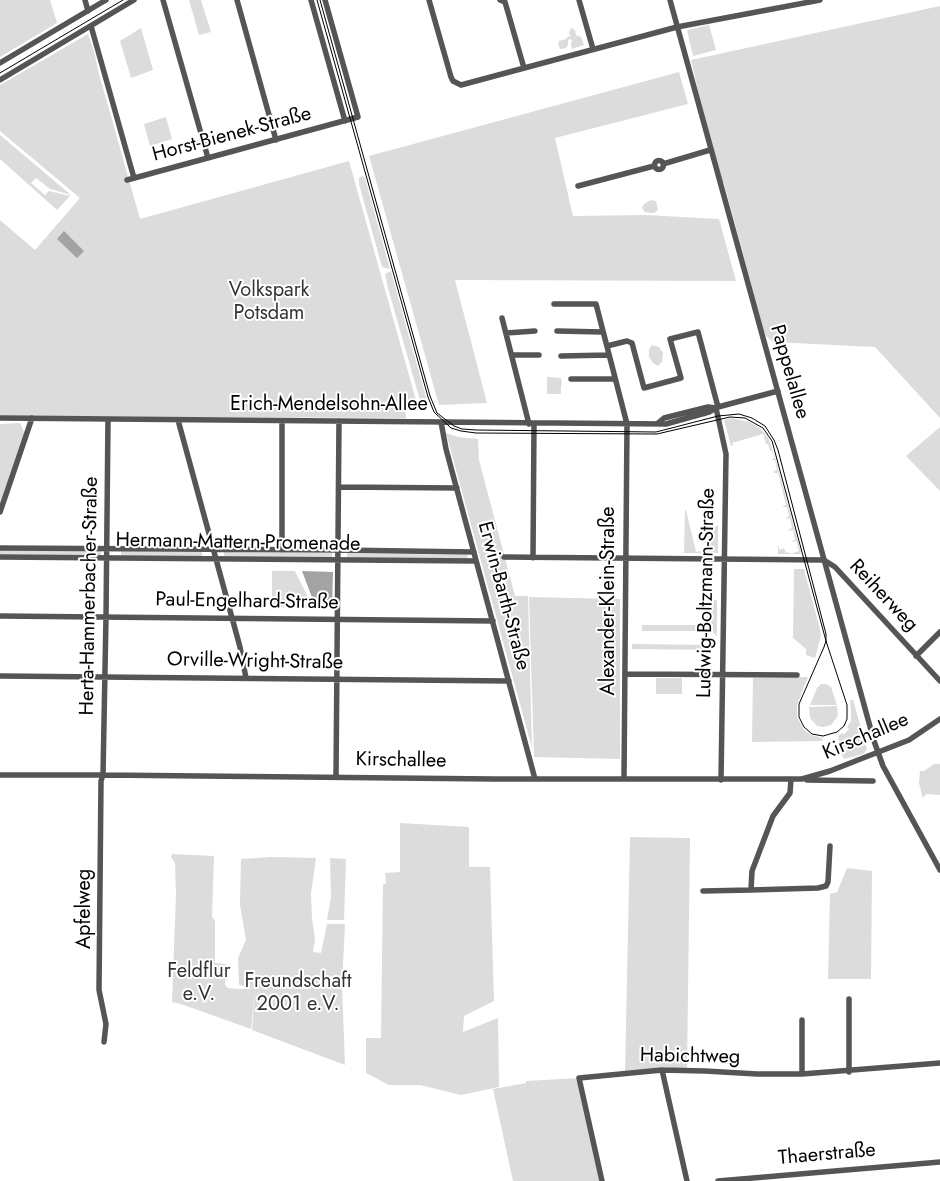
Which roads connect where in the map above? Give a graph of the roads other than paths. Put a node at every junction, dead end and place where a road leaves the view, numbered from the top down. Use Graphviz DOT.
graph roads {
  1 [pos="85,0"];
  2 [pos="106,0"];
  3 [pos="134,0"];
  4 [pos="163,0"];
  5 [pos="237,0"];
  6 [pos="311,0"];
  7 [pos="325,0"];
  8 [pos="429,0"];
  9 [pos="579,0"];
  10 [pos="670,0"];
  11 [pos="820,0"];
  12 [pos="504,1"];
  13 [pos="88,11"];
  14 [pos="91,26"];
  15 [pos="677,27"];
  16 [pos="593,49"];
  17 [pos="0,63"];
  18 [pos="524,68"];
  19 [pos="0,80"];
  20 [pos="345,121"];
  21 [pos="276,140"];
  22 [pos="710,150"];
  23 [pos="208,158"];
  24 [pos="134,178"];
  25 [pos="127,180"];
  26 [pos="578,186"];
  27 [pos="554,304"];
  28 [pos="502,318"];
  29 [pos="535,331"];
  30 [pos="557,331"];
  31 [pos="603,332"];
  32 [pos="506,333"];
  33 [pos="606,346"];
  34 [pos="539,355"];
  35 [pos="609,355"];
  36 [pos="512,356"];
  37 [pos="561,356"];
  38 [pos="571,379"];
  39 [pos="615,379"];
  40 [pos="778,391"];
  41 [pos="717,408"];
  42 [pos="0,418"];
  43 [pos="32,418"];
  44 [pos="108,419"];
  45 [pos="178,420"];
  46 [pos="282,421"];
  47 [pos="339,421"];
  48 [pos="441,422"];
  49 [pos="531,424"];
  50 [pos="626,424"];
  51 [pos="339,487"];
  52 [pos="457,488"];
  53 [pos="0,512"];
  54 [pos="0,548"];
  55 [pos="106,549"];
  56 [pos="213,549"];
  57 [pos="282,550"];
  58 [pos="338,550"];
  59 [pos="474,552"];
  60 [pos="0,557"];
  61 [pos="504,557"];
  62 [pos="106,558"];
  63 [pos="532,558"];
  64 [pos="626,558"];
  65 [pos="216,559"];
  66 [pos="724,559"];
  67 [pos="338,560"];
  68 [pos="476,560"];
  69 [pos="824,560"];
  70 [pos="0,616"];
  71 [pos="106,618"];
  72 [pos="232,618"];
  73 [pos="337,620"];
  74 [pos="493,621"];
  75 [pos="940,632"];
  76 [pos="916,656"];
  77 [pos="625,674"];
  78 [pos="722,675"];
  79 [pos="797,675"];
  80 [pos="0,676"];
  81 [pos="105,676"];
  82 [pos="246,678"];
  83 [pos="337,679"];
  84 [pos="509,681"];
  85 [pos="940,681"];
  86 [pos="940,719"];
  87 [pos="877,752"];
  88 [pos="103,774"];
  89 [pos="0,775"];
  90 [pos="336,777"];
  91 [pos="535,779"];
  92 [pos="624,779"];
  93 [pos="791,779"];
  94 [pos="802,779"];
  95 [pos="721,780"];
  96 [pos="873,781"];
  97 [pos="830,846"];
  98 [pos="940,870"];
  99 [pos="751,890"];
  100 [pos="703,891"];
  101 [pos="849,998"];
  102 [pos="802,1020"];
  103 [pos="104,1042"];
  104 [pos="940,1064"];
  105 [pos="662,1070"];
  106 [pos="849,1072"];
  107 [pos="802,1074"];
  108 [pos="940,1162"];
  109 [pos="602,1181"];
  110 [pos="687,1181"];
  111 [pos="718,1181"];
  1 -- 13 [label="street"];
  2 -- 13 [label="street"];
  3 -- 14 [label="street"];
  4 -- 23 [label="street"];
  5 -- 21 [label="street"];
  6 -- 20 [label="street"];
  7 -- 20 [label="street"];
  8 -- 18 [label="street"];
  9 -- 16 [label="street"];
  10 -- 15 [label="street, Pappelallee"];
  11 -- 15 [label="street"];
  12 -- 18 [label="street"];
  13 -- 17 [label="street"];
  14 -- 19 [label="street"];
  14 -- 24 [label="street"];
  15 -- 16 [label="street"];
  15 -- 22 [label="street, Pappelallee"];
  16 -- 18 [label="street"];
  20 -- 21 [label="street, Horst-Bienek-Straße"];
  21 -- 23 [label="street, Horst-Bienek-Straße"];
  22 -- 26 [label="street"];
  22 -- 40 [label="street, Pappelallee"];
  23 -- 24 [label="street, Horst-Bienek-Straße"];
  24 -- 25 [label="street, Horst-Bienek-Straße"];
  27 -- 31 [label="street, Alexander-Klein-Straße"];
  28 -- 32 [label="street"];
  29 -- 32 [label="street"];
  30 -- 31 [label="street"];
  31 -- 33 [label="street, Alexander-Klein-Straße"];
  32 -- 36 [label="street"];
  33 -- 35 [label="street, Alexander-Klein-Straße"];
  33 -- 41 [label="street, Ludwig-Boltzmann-Straße"];
  34 -- 36 [label="street"];
  35 -- 37 [label="street"];
  35 -- 39 [label="street, Alexander-Klein-Straße"];
  36 -- 49 [label="street"];
  38 -- 39 [label="street"];
  39 -- 50 [label="street, Alexander-Klein-Straße"];
  40 -- 41 [label="street, Erich-Mendelsohn-Allee"];
  40 -- 69 [label="street, Pappelallee"];
  41 -- 50 [label="street, Erich-Mendelsohn-Allee"];
  41 -- 66 [label="street, Ludwig-Boltzmann-Straße"];
  42 -- 43 [label="street, Erich-Mendelsohn-Allee"];
  43 -- 44 [label="street, Erich-Mendelsohn-Allee"];
  43 -- 53 [label="street"];
  44 -- 45 [label="street, Erich-Mendelsohn-Allee"];
  44 -- 55 [label="street, Herta-Hammerbacher-Straße"];
  45 -- 46 [label="street, Erich-Mendelsohn-Allee"];
  45 -- 56 [label="street"];
  46 -- 47 [label="street, Erich-Mendelsohn-Allee"];
  46 -- 57 [label="street"];
  47 -- 48 [label="street, Erich-Mendelsohn-Allee"];
  47 -- 51 [label="street"];
  48 -- 49 [label="street, Erich-Mendelsohn-Allee"];
  48 -- 52 [label="street, Erwin-Barth-Straße"];
  49 -- 50 [label="street, Erich-Mendelsohn-Allee"];
  49 -- 63 [label="street"];
  50 -- 64 [label="street, Alexander-Klein-Straße"];
  51 -- 52 [label="street"];
  51 -- 58 [label="street"];
  52 -- 59 [label="street, Erwin-Barth-Straße"];
  54 -- 55 [label="street, Hermann-Mattern-Promenade"];
  55 -- 56 [label="street, Hermann-Mattern-Promenade"];
  55 -- 62 [label="street, Herta-Hammerbacher-Straße"];
  56 -- 57 [label="street, Hermann-Mattern-Promenade"];
  56 -- 65 [label="street"];
  57 -- 58 [label="street, Hermann-Mattern-Promenade"];
  58 -- 59 [label="street, Hermann-Mattern-Promenade"];
  58 -- 67 [label="street"];
  59 -- 68 [label="street, Erwin-Barth-Straße"];
  60 -- 62 [label="street, Hermann-Mattern-Promenade"];
  61 -- 63 [label="street"];
  62 -- 65 [label="street, Hermann-Mattern-Promenade"];
  62 -- 71 [label="street, Herta-Hammerbacher-Straße"];
  63 -- 64 [label="street"];
  64 -- 66 [label="street"];
  64 -- 77 [label="street, Alexander-Klein-Straße"];
  65 -- 67 [label="street, Hermann-Mattern-Promenade"];
  65 -- 72 [label="street"];
  66 -- 69 [label="street"];
  66 -- 78 [label="street, Ludwig-Boltzmann-Straße"];
  67 -- 68 [label="street, Hermann-Mattern-Promenade"];
  67 -- 73 [label="street"];
  68 -- 74 [label="street, Erwin-Barth-Straße"];
  69 -- 76 [label="street, Reiherweg"];
  69 -- 87 [label="street, Pappelallee"];
  70 -- 71 [label="street, Paul-Engelhard-Straße"];
  71 -- 72 [label="street, Paul-Engelhard-Straße"];
  71 -- 81 [label="street, Herta-Hammerbacher-Straße"];
  72 -- 73 [label="street, Paul-Engelhard-Straße"];
  72 -- 82 [label="street"];
  73 -- 74 [label="street, Paul-Engelhard-Straße"];
  73 -- 83 [label="street"];
  74 -- 84 [label="street, Erwin-Barth-Straße"];
  75 -- 76 [label="street, Reiherweg"];
  76 -- 85 [label="street, Reiherweg"];
  77 -- 78 [label="street"];
  77 -- 92 [label="street, Alexander-Klein-Straße"];
  78 -- 79 [label="street"];
  78 -- 95 [label="street, Ludwig-Boltzmann-Straße"];
  80 -- 81 [label="street, Orville-Wright-Straße"];
  81 -- 82 [label="street, Orville-Wright-Straße"];
  81 -- 88 [label="street, Herta-Hammerbacher-Straße"];
  82 -- 83 [label="street, Orville-Wright-Straße"];
  83 -- 84 [label="street, Orville-Wright-Straße"];
  83 -- 90 [label="street"];
  84 -- 91 [label="street, Erwin-Barth-Straße"];
  86 -- 87 [label="street, Kirschallee"];
  87 -- 94 [label="street, Kirschallee"];
  87 -- 98 [label="street, Pappelallee"];
  88 -- 89 [label="street, Kirschallee"];
  88 -- 90 [label="street, Kirschallee"];
  88 -- 103 [label="street, Apfelweg"];
  90 -- 91 [label="street, Kirschallee"];
  91 -- 92 [label="street, Kirschallee"];
  92 -- 95 [label="street, Kirschallee"];
  93 -- 94 [label="street, Kirschallee"];
  93 -- 95 [label="street, Kirschallee"];
  93 -- 99 [label="street"];
  94 -- 96 [label="street, Kirschallee"];
  97 -- 99 [label="street"];
  99 -- 100 [label="street"];
  101 -- 106 [label="street"];
  102 -- 107 [label="street"];
  104 -- 106 [label="street, Habichtweg"];
  105 -- 107 [label="street, Habichtweg"];
  105 -- 109 [label="street, Habichtweg"];
  105 -- 110 [label="street"];
  106 -- 107 [label="street, Habichtweg"];
  108 -- 111 [label="street, Thaerstraße"];
}
